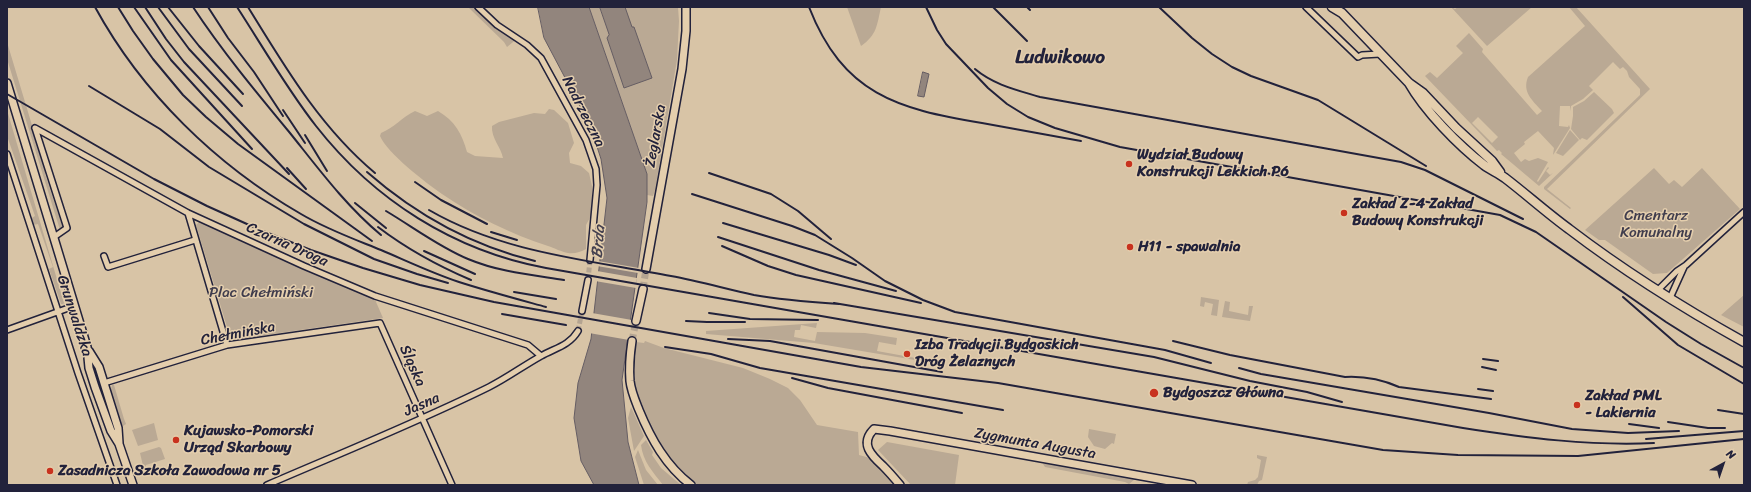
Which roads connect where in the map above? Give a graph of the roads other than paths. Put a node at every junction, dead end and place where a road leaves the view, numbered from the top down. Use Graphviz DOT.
graph roads {
  1 [pos="478,7"];
  2 [pos="686,7"];
  3 [pos="1306,7"];
  4 [pos="1332,7"];
  5 [pos="1340,10"];
  6 [pos="1380,54"];
  7 [pos="7,83"];
  8 [pos="7,154"];
  9 [pos="1744,212"];
  10 [pos="188,213"];
  11 [pos="54,237"];
  12 [pos="195,240"];
  13 [pos="104,256"];
  14 [pos="590,260"];
  15 [pos="1686,265"];
  16 [pos="646,269"];
  17 [pos="588,280"];
  18 [pos="642,289"];
  19 [pos="1658,290"];
  20 [pos="1670,298"];
  21 [pos="74,306"];
  22 [pos="582,311"];
  23 [pos="59,312"];
  24 [pos="636,321"];
  25 [pos="380,323"];
  26 [pos="7,330"];
  27 [pos="578,331"];
  28 [pos="632,341"];
  29 [pos="1744,342"];
  30 [pos="227,345"];
  31 [pos="88,349"];
  32 [pos="541,356"];
  33 [pos="104,383"];
  34 [pos="422,418"];
  35 [pos="119,444"];
  36 [pos="117,485"];
  37 [pos="133,485"];
  38 [pos="267,485"];
  39 [pos="452,485"];
  40 [pos="691,485"];
  41 [pos="900,485"];
  42 [pos="1192,485"];
  1 -- 14 [label="street, Nadrzeczna"];
  2 -- 16 [label="street, Żeglarska"];
  3 -- 6 [label="street"];
  4 -- 5 [label="main road"];
  5 -- 6 [label="main road"];
  6 -- 19 [label="main road"];
  7 -- 11 [label="street, Grunwaldzka"];
  8 -- 23 [label="street, Grunwaldzka"];
  9 -- 15 [label="street"];
  10 -- 11 [label="street, Czarna Droga"];
  10 -- 12 [label="street"];
  10 -- 32 [label="street, Czarna Droga"];
  11 -- 21 [label="street, Grunwaldzka"];
  12 -- 13 [label="street"];
  12 -- 30 [label="street"];
  15 -- 19 [label="street"];
  15 -- 20 [label="street"];
  17 -- 22 [label="street"];
  18 -- 24 [label="street"];
  19 -- 20 [label="main road"];
  20 -- 29 [label="main road"];
  21 -- 23 [label="street"];
  21 -- 31 [label="street, Grunwaldzka"];
  23 -- 26 [label="street"];
  23 -- 36 [label="street, Grunwaldzka"];
  25 -- 30 [label="street, Chełmińska"];
  25 -- 34 [label="street, Śląska"];
  27 -- 32 [label="street, Jasna"];
  28 -- 40 [label="street"];
  30 -- 33 [label="street, Chełmińska"];
  31 -- 33 [label="street, Grunwaldzka"];
  31 -- 35 [label="street, Grunwaldzka"];
  32 -- 34 [label="street, Jasna"];
  33 -- 35 [label="street, Grunwaldzka"];
  34 -- 38 [label="street, Jasna"];
  34 -- 39 [label="street, Śląska"];
  35 -- 37 [label="street, Grunwaldzka"];
  41 -- 42 [label="street, Zygmunta Augusta"];
}
